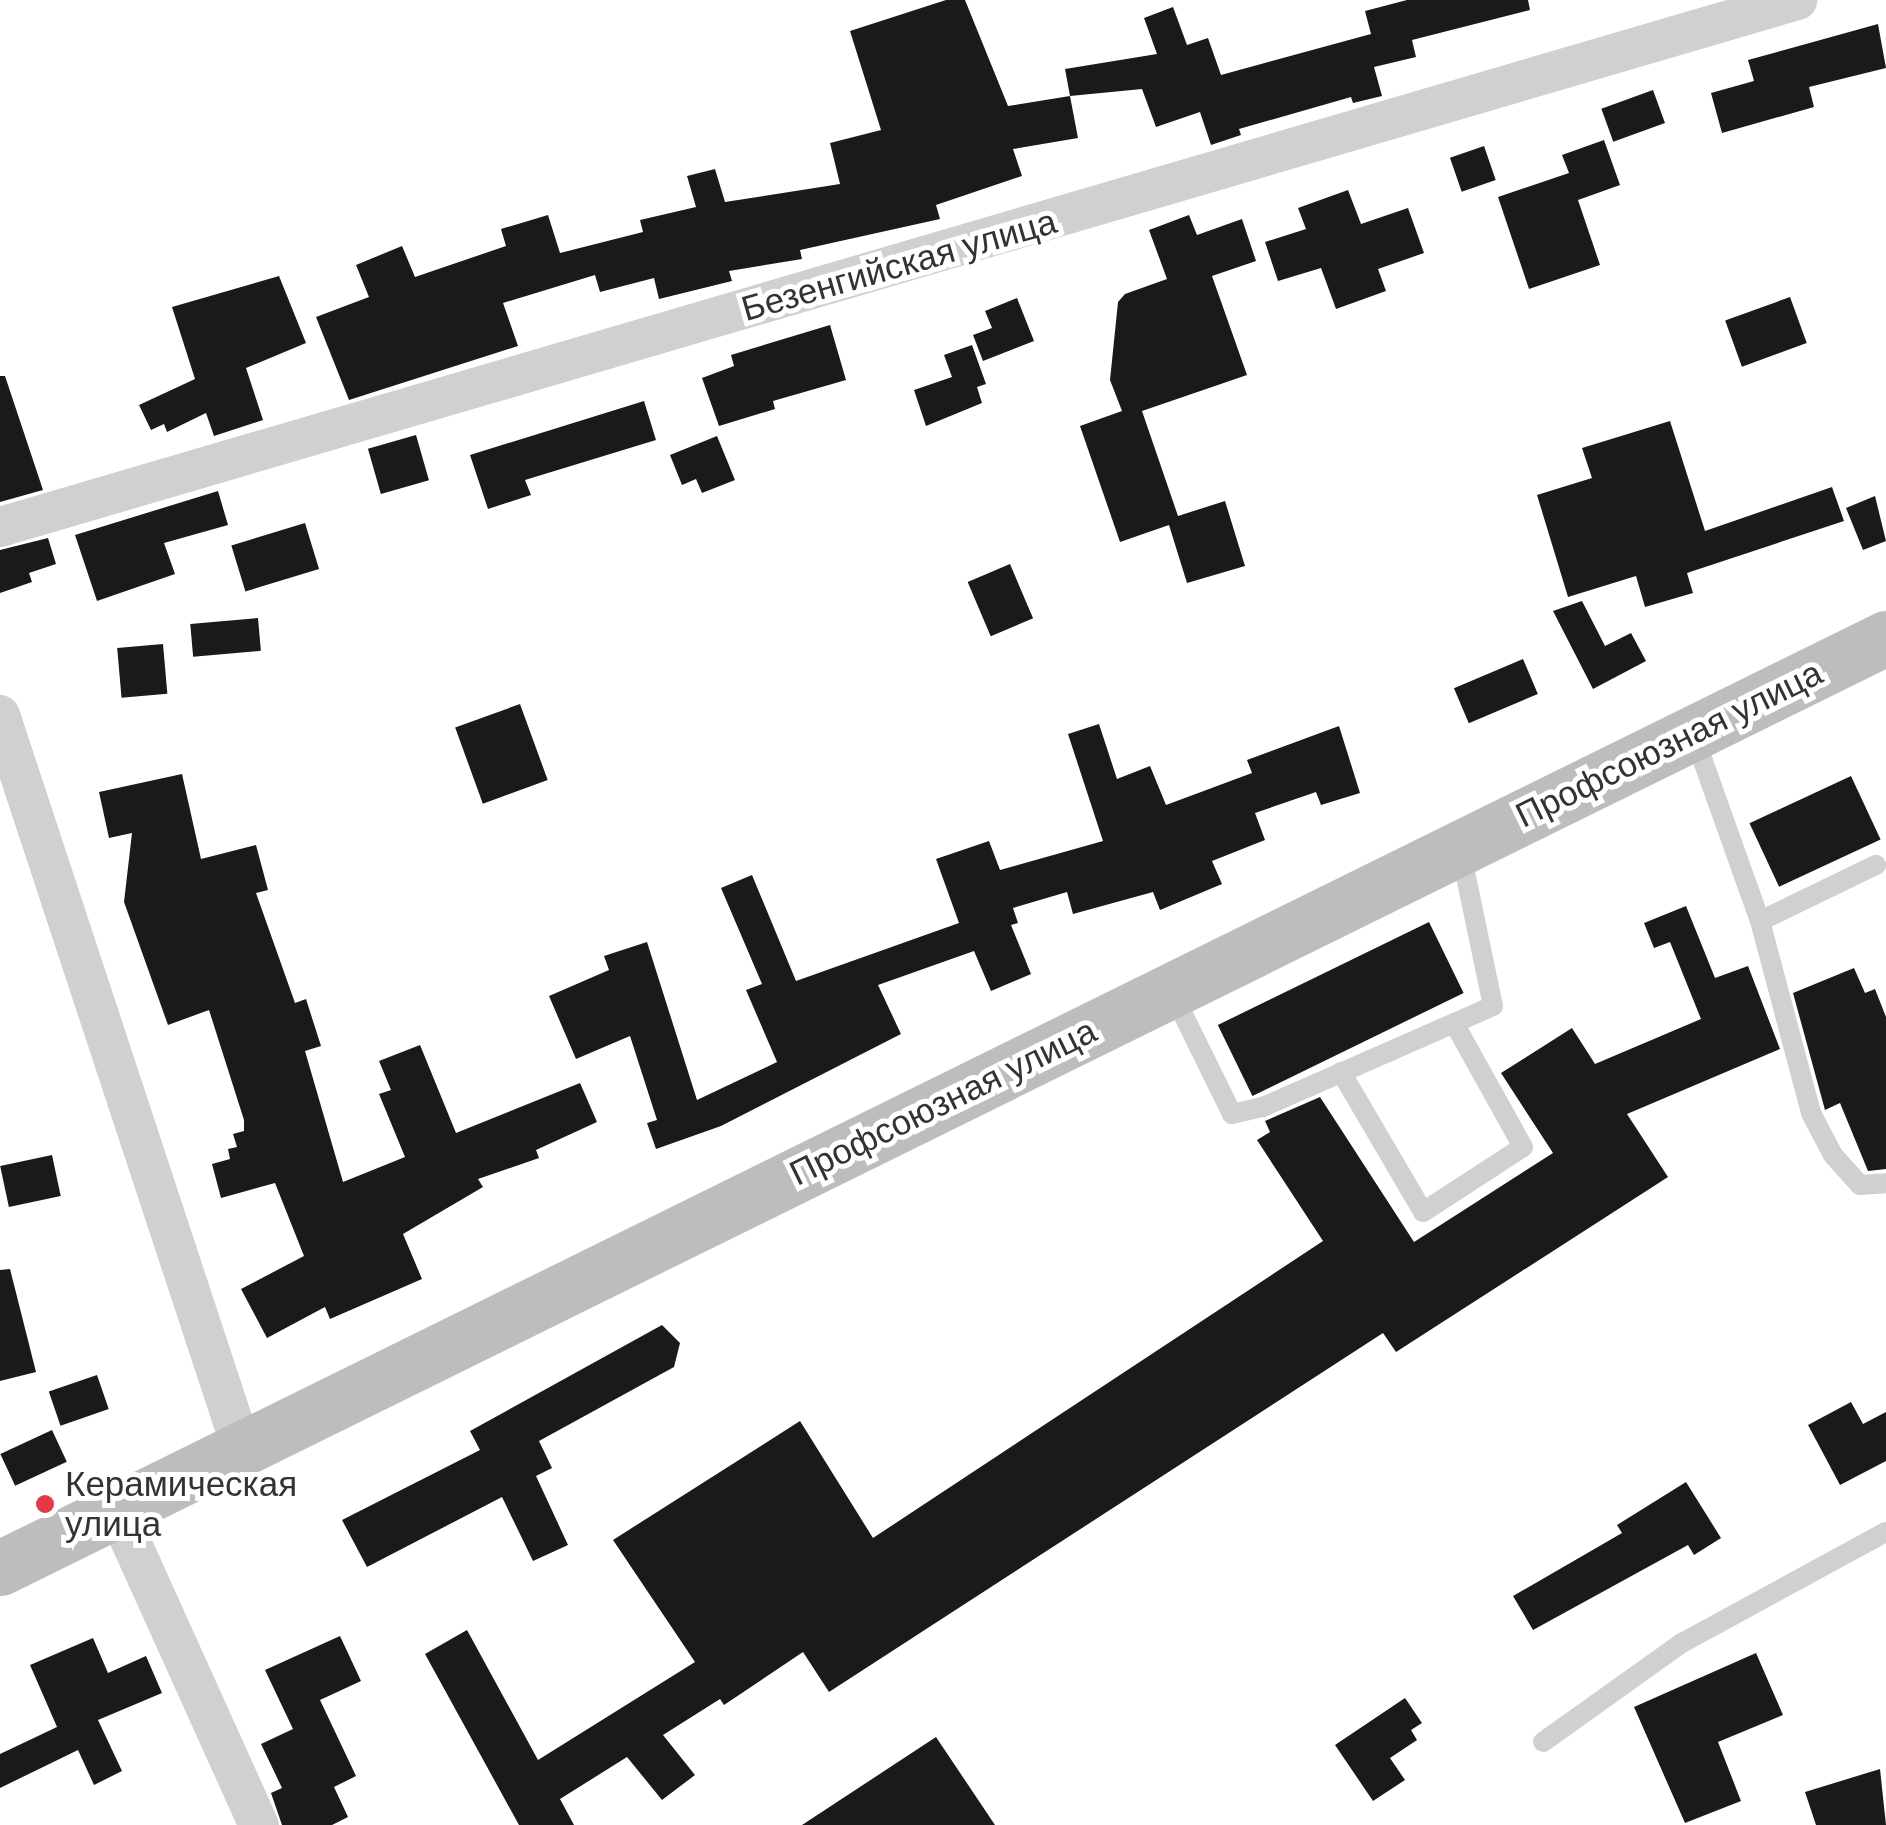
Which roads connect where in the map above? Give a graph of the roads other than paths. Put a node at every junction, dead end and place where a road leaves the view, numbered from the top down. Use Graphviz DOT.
graph roads {
  1 [pos="1796,0"];
  2 [pos="0,527"];
  3 [pos="1886,638"];
  4 [pos="0,715"];
  5 [pos="1692,732"];
  6 [pos="1460,846"];
  7 [pos="1876,865"];
  8 [pos="1760,921"];
  9 [pos="1170,989"];
  10 [pos="1454,1023"];
  11 [pos="1340,1072"];
  12 [pos="1886,1183"];
  13 [pos="242,1449"];
  14 [pos="117,1511"];
  15 [pos="1886,1532"];
  16 [pos="0,1568"];
  17 [pos="1543,1742"];
  18 [pos="259,1825"];
  1 -- 2 [label="street, Безенгийская улица"];
  3 -- 5 [label="street, Профсоюзная улица"];
  4 -- 13 [label="street"];
  5 -- 6 [label="street, Профсоюзная улица"];
  5 -- 8 [label="lane"];
  6 -- 9 [label="street, Профсоюзная улица"];
  6 -- 10 [label="lane"];
  7 -- 8 [label="lane"];
  8 -- 12 [label="lane"];
  9 -- 11 [label="lane"];
  9 -- 13 [label="street, Профсоюзная улица"];
  10 -- 11 [label="lane"];
  10 -- 11 [label="lane"];
  13 -- 14 [label="street, Профсоюзная улица"];
  14 -- 16 [label="street, Профсоюзная улица"];
  14 -- 18 [label="street"];
  15 -- 17 [label="lane"];
}
